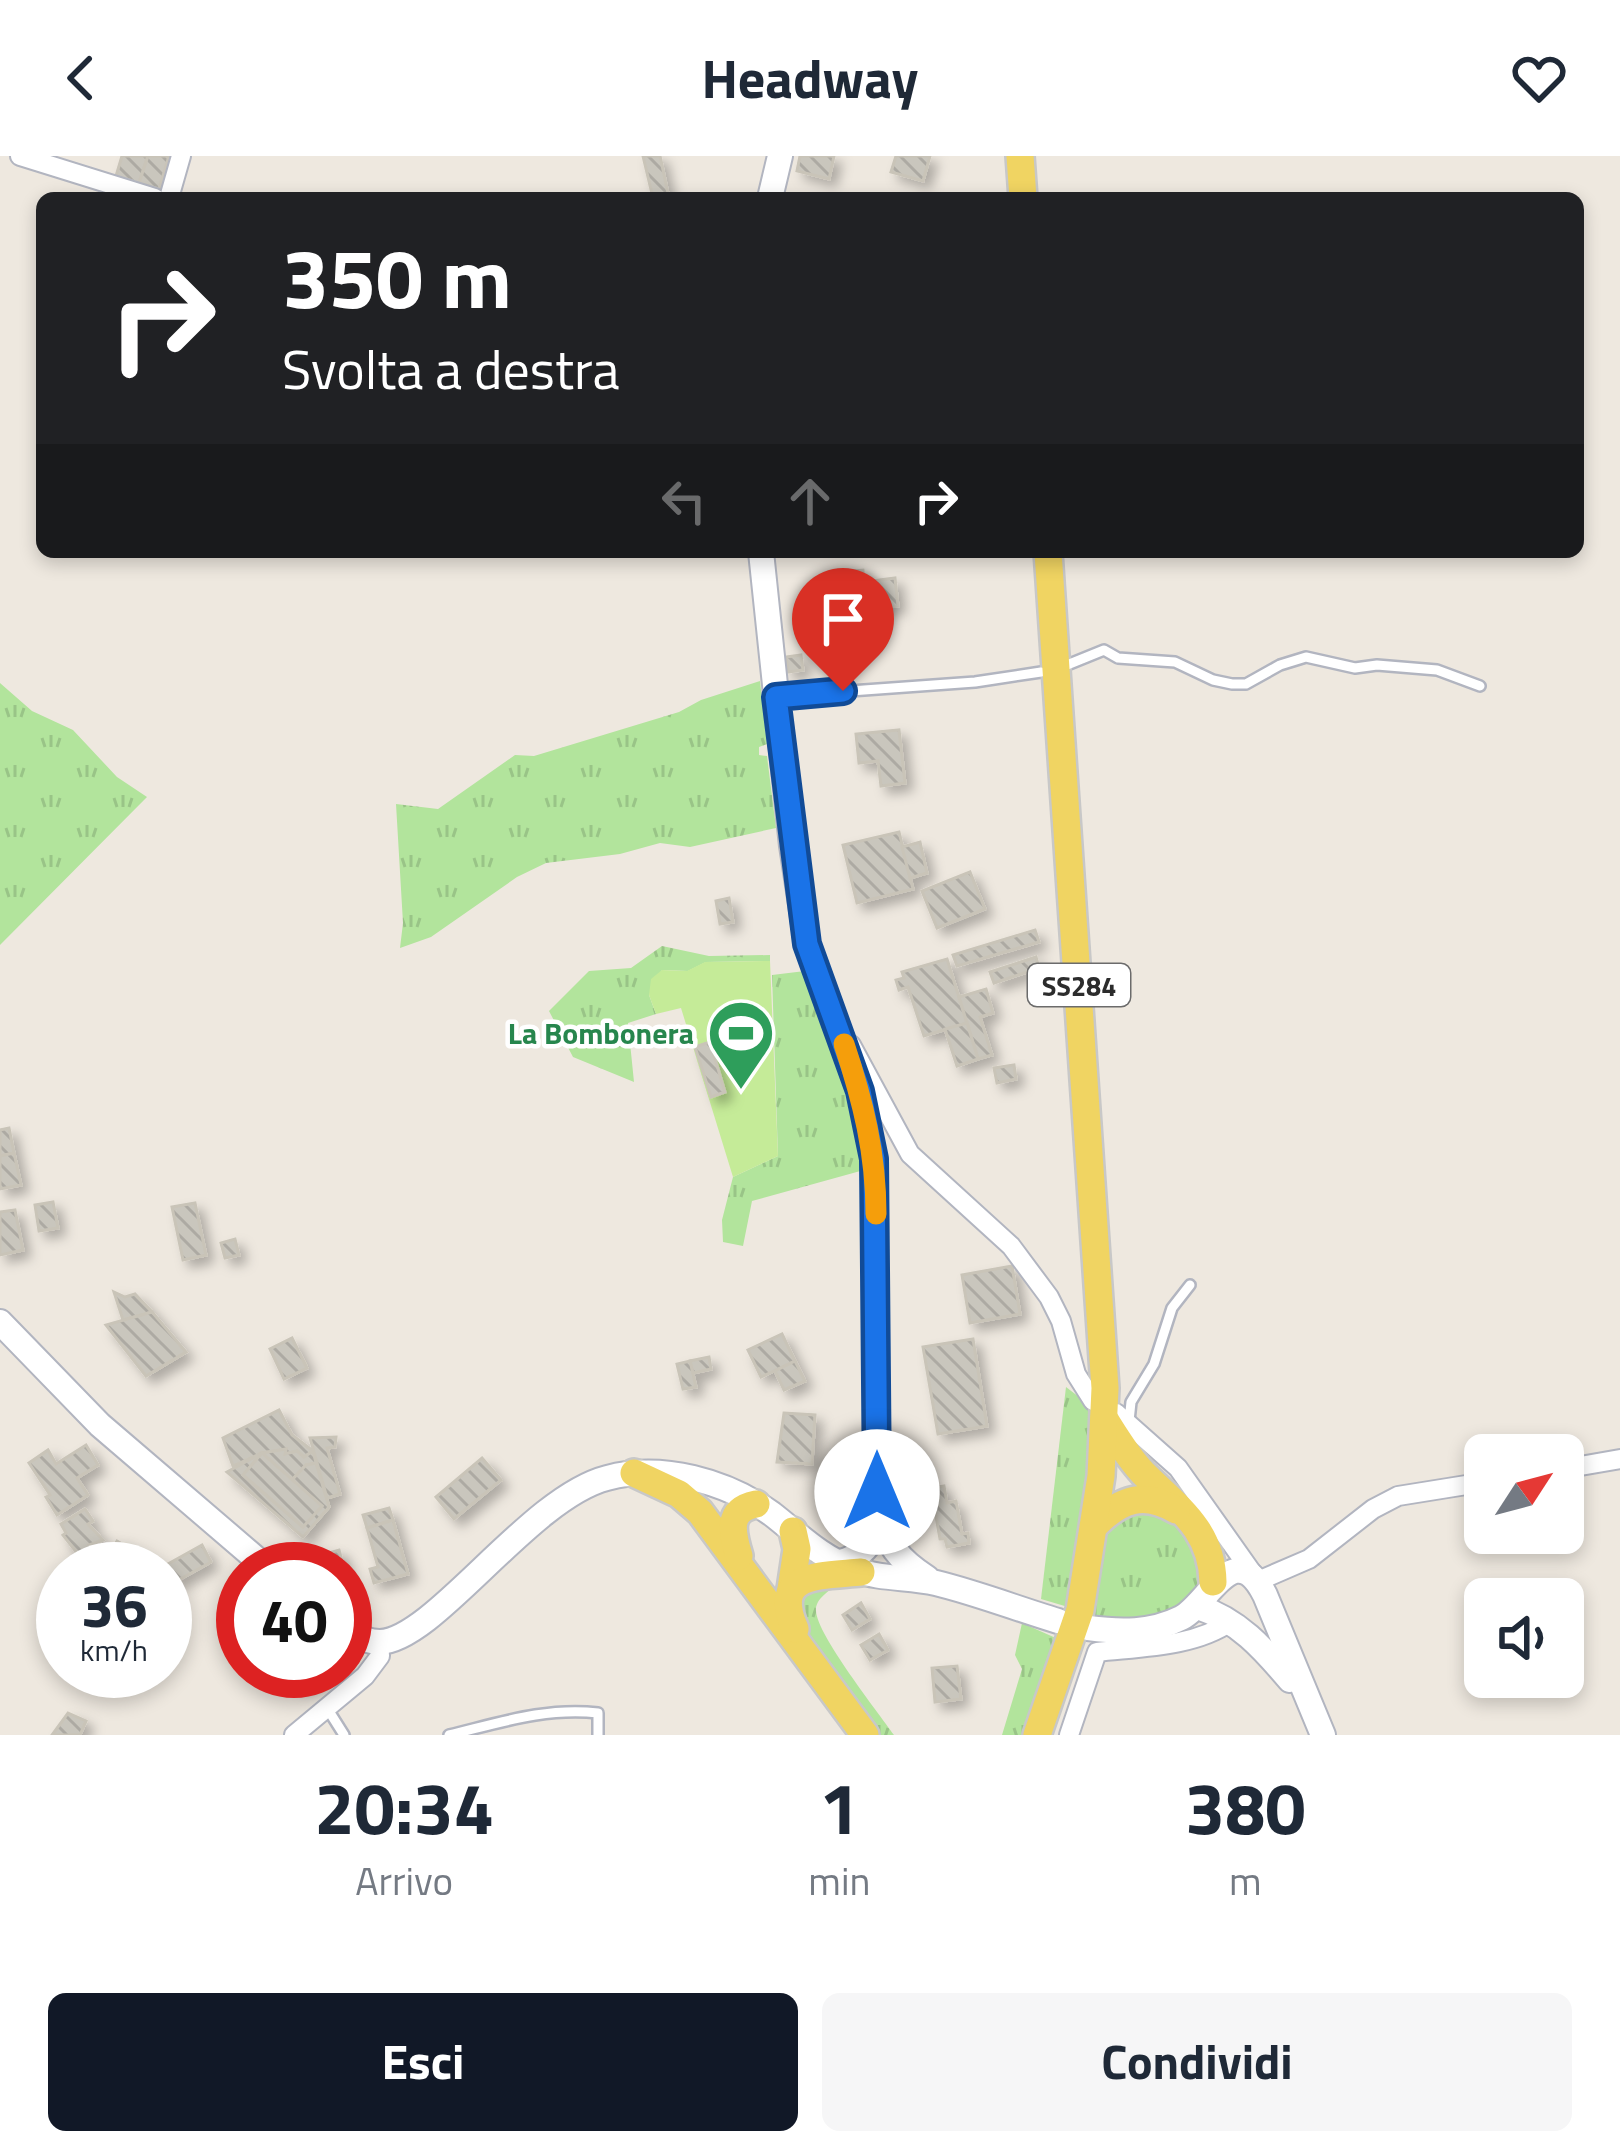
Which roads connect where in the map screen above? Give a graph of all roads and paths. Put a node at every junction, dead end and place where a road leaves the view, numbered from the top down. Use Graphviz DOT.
graph roads {
  1 [pos="181,156"];
  2 [pos="780,156"];
  3 [pos="1020,156"];
  4 [pos="32,158"];
  5 [pos="137,192"];
  6 [pos="171,192"];
  7 [pos="771,192"];
  8 [pos="1023,192"];
  9 [pos="761,558"];
  10 [pos="1048,558"];
  11 [pos="1067,664"];
  12 [pos="1041,672"];
  13 [pos="1480,686"];
  14 [pos="776,697"];
  15 [pos="841,1036"];
  16 [pos="1190,1285"];
  17 [pos="0,1322"];
  18 [pos="1110,1413"];
  19 [pos="1620,1459"];
  20 [pos="1584,1465"];
  21 [pos="634,1473"];
  22 [pos="1464,1485"];
  23 [pos="756,1504"];
  24 [pos="1192,1519"];
  25 [pos="1096,1524"];
  26 [pos="793,1531"];
  27 [pos="879,1536"];
  28 [pos="236,1542"];
  29 [pos="742,1565"];
  30 [pos="860,1570"];
  31 [pos="1236,1579"];
  32 [pos="935,1583"];
  33 [pos="791,1589"];
  34 [pos="1198,1607"];
  35 [pos="1270,1610"];
  36 [pos="1058,1622"];
  37 [pos="1238,1627"];
  38 [pos="1088,1628"];
  39 [pos="372,1640"];
  40 [pos="379,1642"];
  41 [pos="803,1650"];
  42 [pos="327,1708"];
  43 [pos="1317,1723"];
  44 [pos="294,1735"];
  45 [pos="344,1735"];
  46 [pos="449,1735"];
  47 [pos="598,1735"];
  48 [pos="865,1735"];
  49 [pos="1037,1735"];
  50 [pos="1070,1735"];
  1 -- 6 [label="street"];
  2 -- 7 [label="street"];
  3 -- 8 [label="main road"];
  4 -- 5 [label="street"];
  9 -- 14 [label="street"];
  10 -- 18 [label="main road, SS284"];
  11 -- 13 [label="lane"];
  12 -- 14 [label="lane"];
  14 -- 15 [label="street"];
  15 -- 18 [label="street"];
  15 -- 27 [label="street"];
  16 -- 18 [label="lane"];
  17 -- 28 [label="street"];
  18 -- 24 [label="main road"];
  18 -- 25 [label="main road, SS284"];
  18 -- 31 [label="street"];
  19 -- 20 [label="street"];
  21 -- 23 [label="street"];
  21 -- 29 [label="main road"];
  21 -- 40 [label="street"];
  22 -- 31 [label="street"];
  23 -- 26 [label="street"];
  23 -- 29 [label="main road"];
  24 -- 25 [label="main road"];
  24 -- 31 [label="main road"];
  25 -- 49 [label="main road, SS284"];
  26 -- 30 [label="street"];
  26 -- 33 [label="main road"];
  27 -- 30 [label="street"];
  27 -- 30 [label="street"];
  27 -- 32 [label="street"];
  29 -- 41 [label="main road"];
  30 -- 32 [label="street"];
  30 -- 33 [label="main road"];
  31 -- 34 [label="street"];
  31 -- 35 [label="street"];
  31 -- 37 [label="street"];
  32 -- 36 [label="street"];
  33 -- 41 [label="main road"];
  34 -- 37 [label="street"];
  34 -- 38 [label="street"];
  35 -- 37 [label="street"];
  35 -- 43 [label="street"];
  37 -- 43 [label="street"];
  37 -- 50 [label="street"];
  39 -- 40 [label="street"];
  40 -- 42 [label="street"];
  41 -- 48 [label="main road"];
  42 -- 44 [label="street"];
  42 -- 45 [label="lane"];
  46 -- 47 [label="lane"];
}
